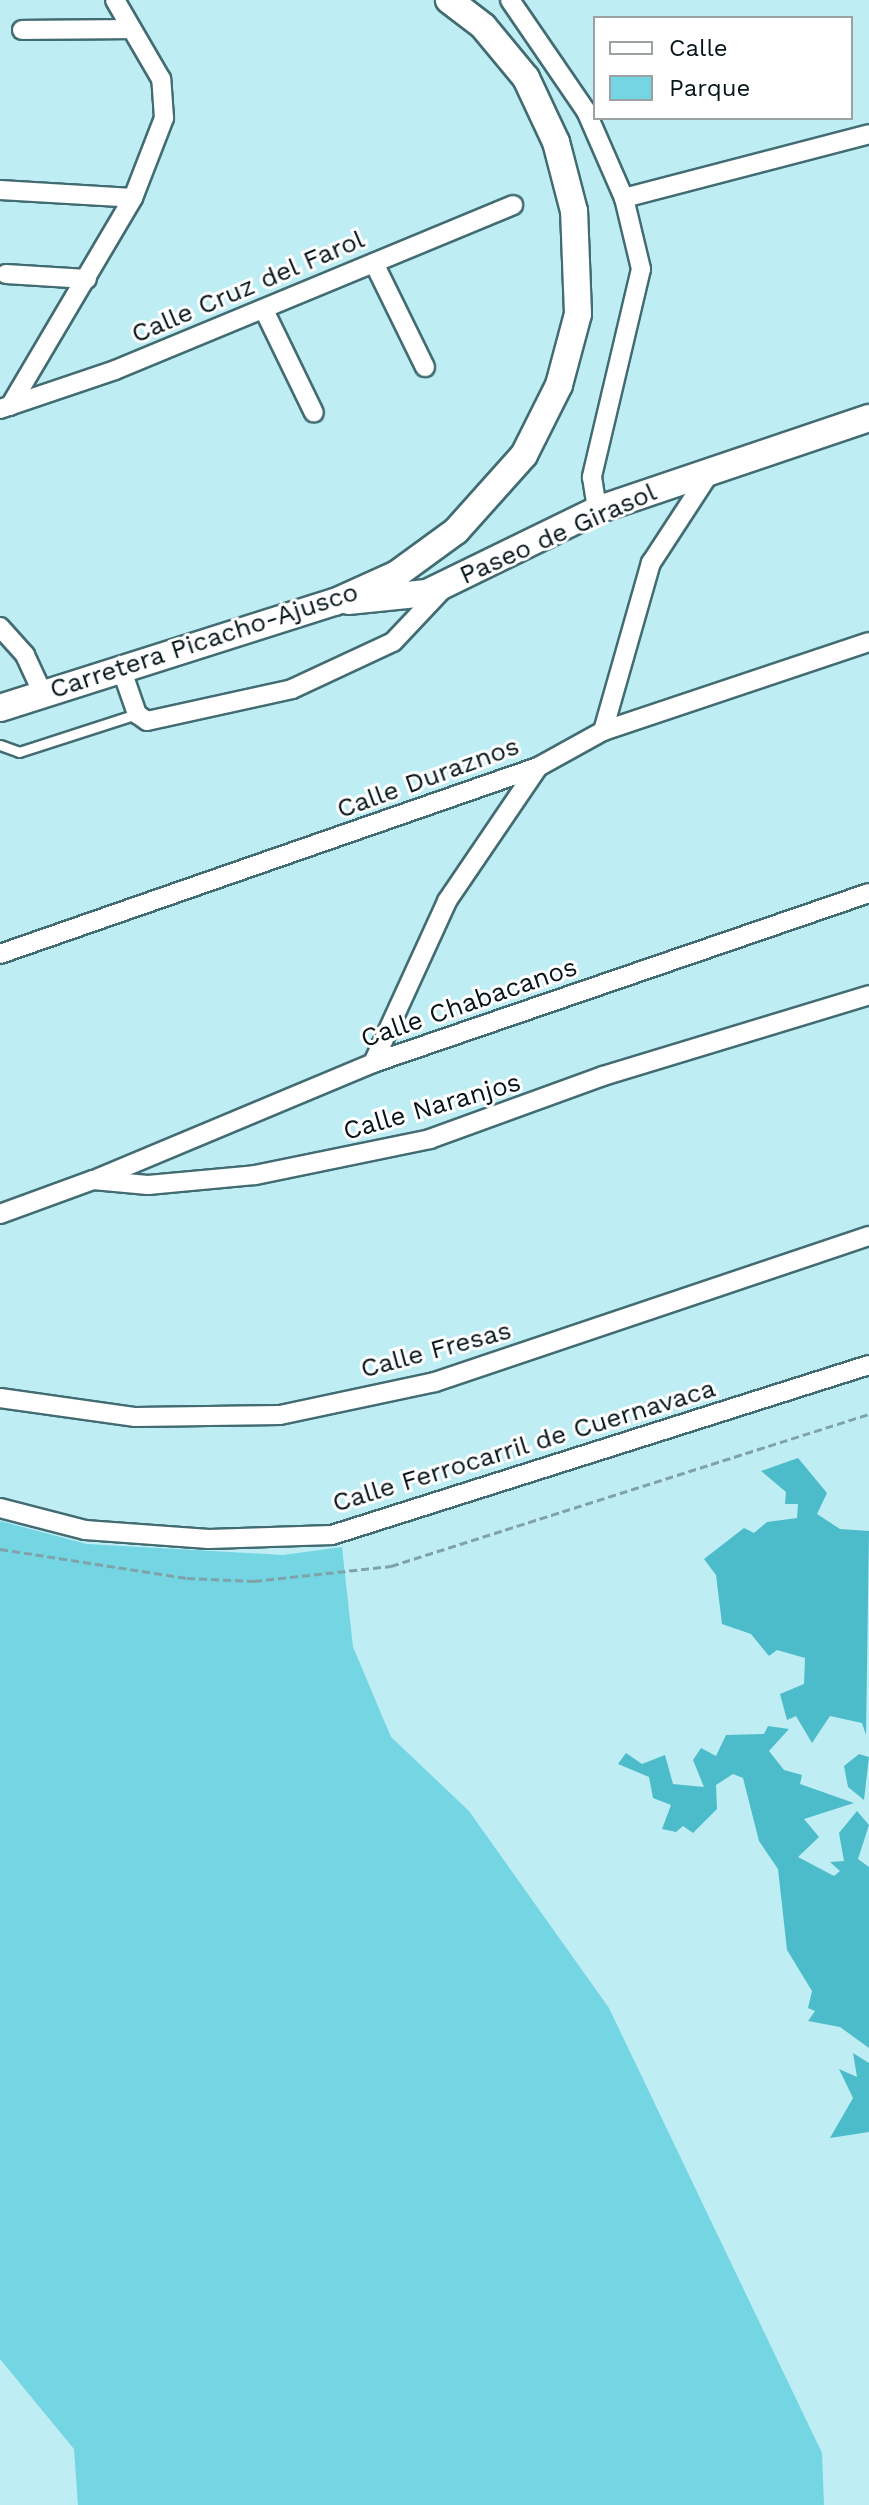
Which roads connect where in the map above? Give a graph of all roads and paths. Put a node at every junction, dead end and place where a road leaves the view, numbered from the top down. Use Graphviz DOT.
graph roads {
  1 [pos="115,0"];
  2 [pos="452,0"];
  3 [pos="510,0"];
  4 [pos="130,29"];
  5 [pos="22,30"];
  6 [pos="869,134"];
  7 [pos="0,190"];
  8 [pos="133,198"];
  9 [pos="624,198"];
  10 [pos="513,205"];
  11 [pos="374,263"];
  12 [pos="6,274"];
  13 [pos="87,279"];
  14 [pos="264,310"];
  15 [pos="425,367"];
  16 [pos="5,407"];
  17 [pos="314,413"];
  18 [pos="869,418"];
  19 [pos="714,467"];
  20 [pos="597,510"];
  21 [pos="450,583"];
  22 [pos="335,602"];
  23 [pos="0,627"];
  24 [pos="869,642"];
  25 [pos="121,668"];
  26 [pos="43,694"];
  27 [pos="0,708"];
  28 [pos="137,714"];
  29 [pos="603,731"];
  30 [pos="0,745"];
  31 [pos="538,767"];
  32 [pos="869,893"];
  33 [pos="0,954"];
  34 [pos="869,995"];
  35 [pos="373,1063"];
  36 [pos="93,1180"];
  37 [pos="0,1214"];
  38 [pos="869,1236"];
  39 [pos="869,1365"];
  40 [pos="0,1398"];
  41 [pos="869,1414"];
  42 [pos="0,1508"];
  43 [pos="0,1549"];
  1 -- 4 [label="street"];
  2 -- 22 [label="main road, Carretera Picacho-Ajusco"];
  3 -- 9 [label="street"];
  4 -- 5 [label="street"];
  4 -- 8 [label="street"];
  6 -- 9 [label="street"];
  7 -- 8 [label="street"];
  8 -- 13 [label="street"];
  9 -- 20 [label="street"];
  10 -- 11 [label="street, Calle Cruz del Farol"];
  11 -- 14 [label="street, Calle Cruz del Farol"];
  11 -- 15 [label="street"];
  12 -- 13 [label="street"];
  13 -- 16 [label="street"];
  14 -- 16 [label="street, Calle Cruz del Farol"];
  14 -- 17 [label="street"];
  18 -- 19 [label="main road, Paseo de Girasol"];
  19 -- 20 [label="main road, Paseo de Girasol"];
  19 -- 29 [label="street"];
  20 -- 21 [label="main road, Paseo de Girasol"];
  21 -- 22 [label="main road, Paseo de Girasol"];
  21 -- 28 [label="street"];
  22 -- 25 [label="main road, Carretera Picacho-Ajusco"];
  23 -- 26 [label="street"];
  24 -- 29 [label="street, Calle Duraznos"];
  25 -- 26 [label="main road, Carretera Picacho-Ajusco"];
  25 -- 28 [label="street"];
  26 -- 27 [label="main road, Carretera Picacho-Ajusco"];
  28 -- 30 [label="lane"];
  29 -- 31 [label="street, Calle Duraznos"];
  31 -- 33 [label="street, Calle Duraznos"];
  31 -- 35 [label="street"];
  32 -- 35 [label="street, Calle Chabacanos"];
  34 -- 36 [label="street, Calle Naranjos"];
  35 -- 36 [label="street, Calle Chabacanos"];
  36 -- 37 [label="street, Calle Naranjos"];
  38 -- 40 [label="street, Calle Fresas"];
  39 -- 42 [label="street, Calle Ferrocarril de Cuernavaca"];
  41 -- 43 [label="path"];
}
